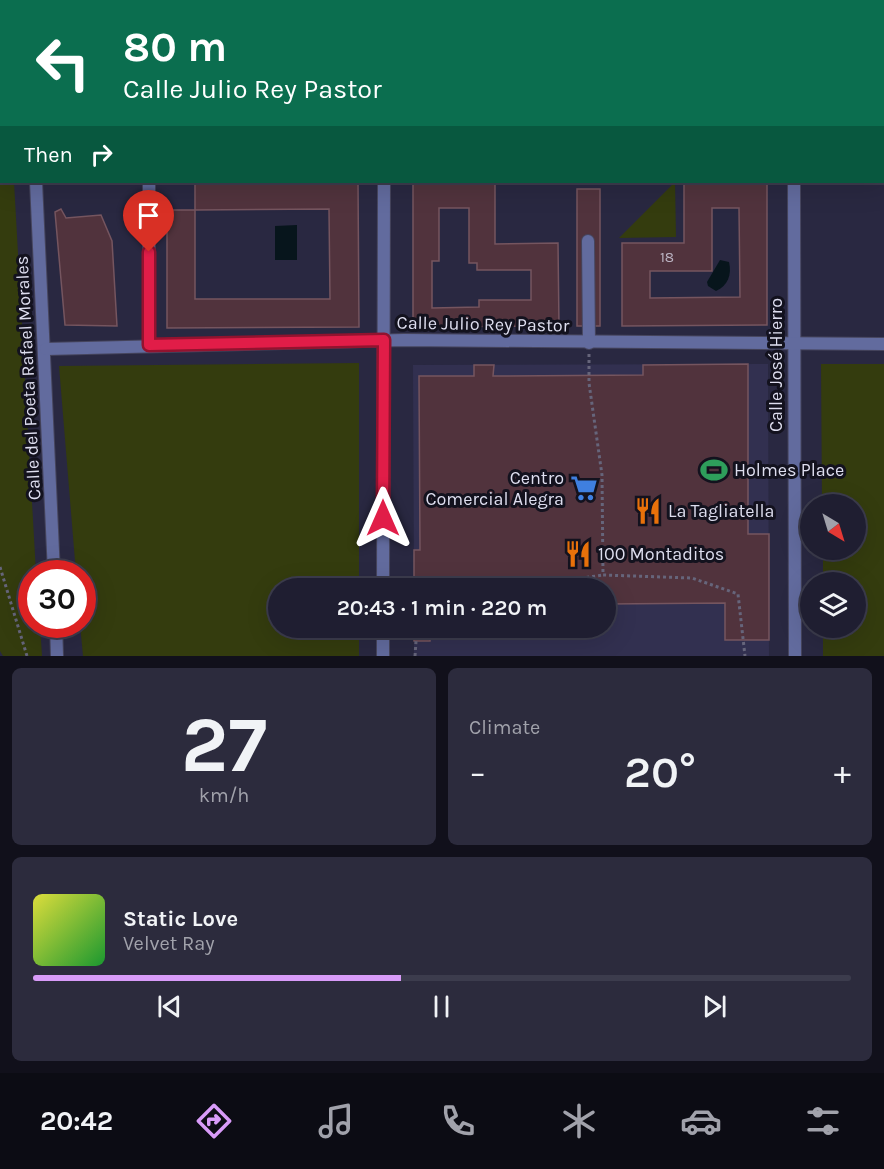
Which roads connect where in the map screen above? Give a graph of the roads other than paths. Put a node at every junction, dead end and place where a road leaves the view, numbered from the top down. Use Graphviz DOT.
graph roads {
  1 [pos="36,183"];
  2 [pos="149,183"];
  3 [pos="384,183"];
  4 [pos="794,183"];
  5 [pos="588,241"];
  6 [pos="384,340"];
  7 [pos="589,343"];
  8 [pos="884,344"];
  9 [pos="149,345"];
  10 [pos="794,345"];
  11 [pos="46,349"];
  12 [pos="54,560"];
  13 [pos="383,578"];
  14 [pos="56,638"];
  15 [pos="383,638"];
  16 [pos="57,656"];
  17 [pos="383,656"];
  18 [pos="795,656"];
  1 -- 11 [label="street, Calle del Poeta Rafael Morales"];
  2 -- 9 [label="street"];
  3 -- 6 [label="street"];
  4 -- 10 [label="street, Calle José Hierro"];
  5 -- 7 [label="street"];
  6 -- 7 [label="street, Calle Julio Rey Pastor"];
  6 -- 9 [label="street, Calle Julio Rey Pastor"];
  6 -- 13 [label="street"];
  7 -- 10 [label="street, Calle Julio Rey Pastor"];
  8 -- 10 [label="street, Calle Julio Rey Pastor"];
  9 -- 11 [label="street, Calle Julio Rey Pastor"];
  10 -- 18 [label="street, Calle José Hierro"];
  11 -- 12 [label="street, Calle del Poeta Rafael Morales"];
  14 -- 16 [label="street"];
  15 -- 17 [label="street"];
}
